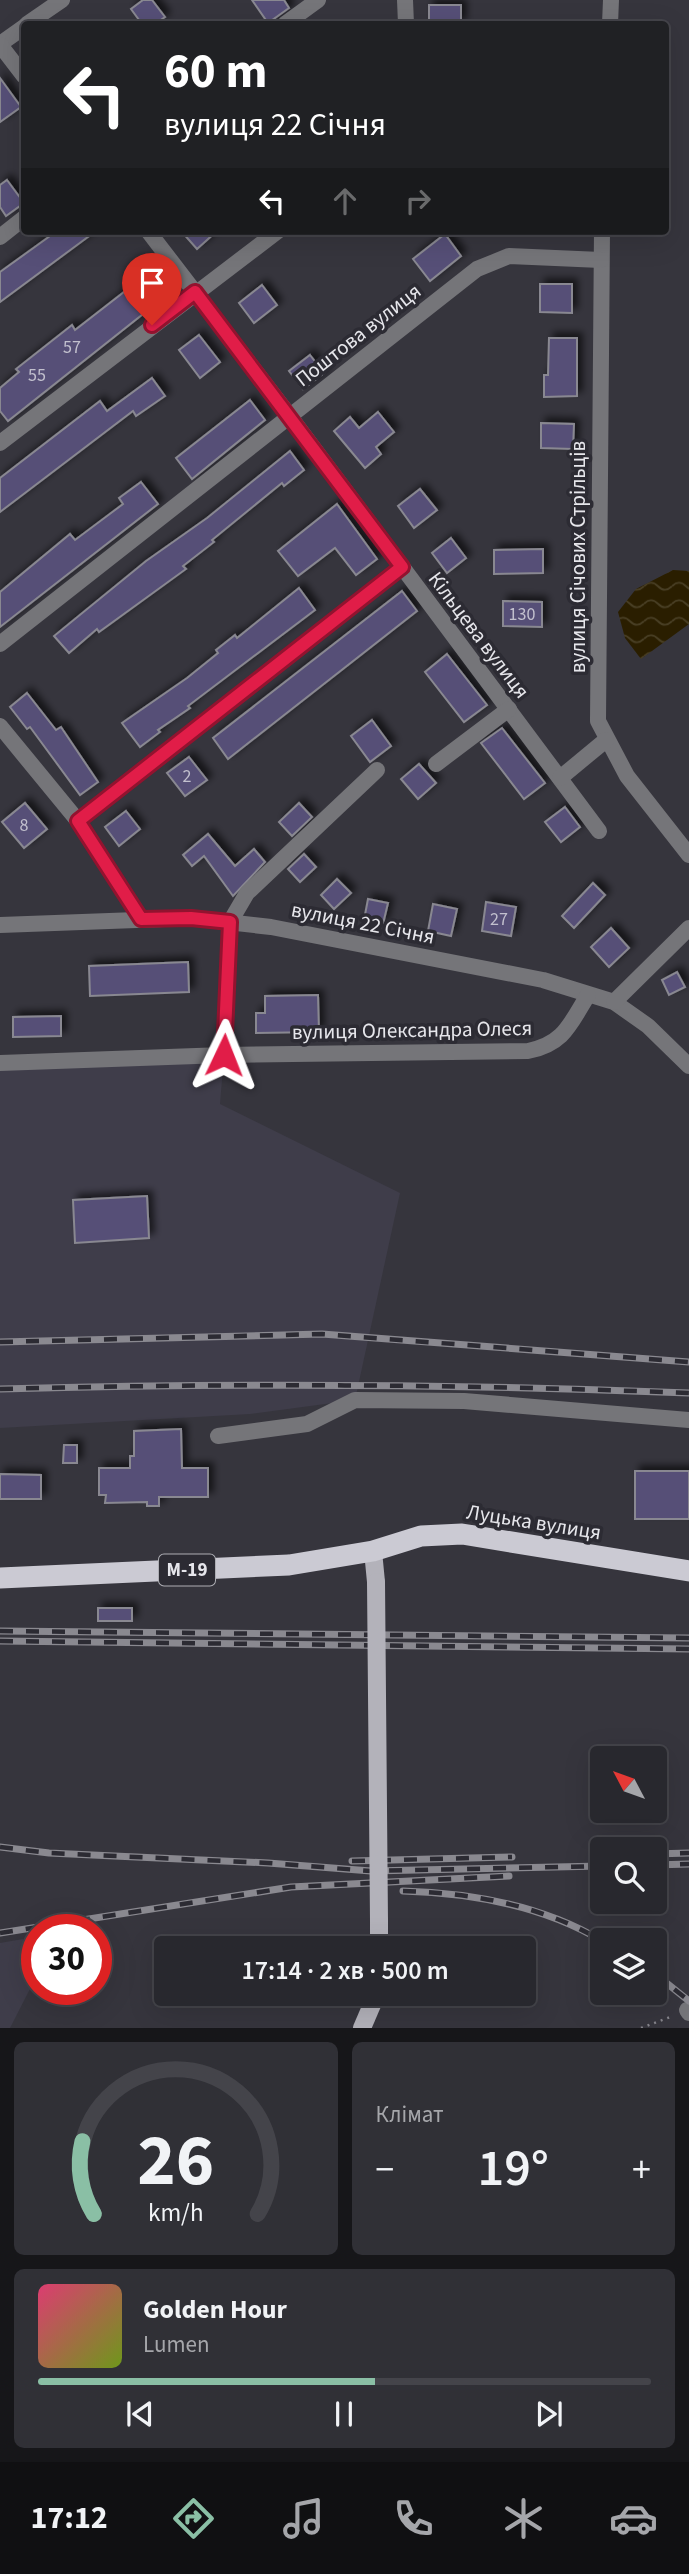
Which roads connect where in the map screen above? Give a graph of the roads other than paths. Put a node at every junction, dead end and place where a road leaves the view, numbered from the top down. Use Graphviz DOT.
graph roads {
  1 [pos="62,0"];
  2 [pos="318,0"];
  3 [pos="405,0"];
  4 [pos="611,0"];
  5 [pos="33,21"];
  6 [pos="289,21"];
  7 [pos="406,21"];
  8 [pos="610,21"];
  9 [pos="21,30"];
  10 [pos="0,45"];
  11 [pos="21,72"];
  12 [pos="21,221"];
  13 [pos="151,235"];
  14 [pos="273,235"];
  15 [pos="602,235"];
  16 [pos="0,237"];
  17 [pos="601,260"];
  18 [pos="195,292"];
  19 [pos="289,415"];
  20 [pos="0,443"];
  21 [pos="402,567"];
  22 [pos="0,643"];
  23 [pos="509,709"];
  24 [pos="0,726"];
  25 [pos="606,740"];
  26 [pos="436,764"];
  27 [pos="377,771"];
  28 [pos="560,778"];
  29 [pos="78,821"];
  30 [pos="599,831"];
  31 [pos="689,855"];
  32 [pos="141,919"];
  33 [pos="230,922"];
  34 [pos="0,925"];
  35 [pos="689,928"];
  36 [pos="588,995"];
  37 [pos="614,1002"];
  38 [pos="224,1055"];
  39 [pos="0,1063"];
  40 [pos="689,1066"];
  41 [pos="689,1420"];
  42 [pos="218,1436"];
  43 [pos="373,1552"];
  44 [pos="689,1571"];
  45 [pos="0,1578"];
  46 [pos="379,1936"];
  47 [pos="371,2006"];
  48 [pos="362,2028"];
  1 -- 5 [label="street"];
  2 -- 6 [label="street"];
  3 -- 7 [label="street"];
  4 -- 8 [label="street"];
  9 -- 10 [label="street"];
  10 -- 11 [label="street"];
  12 -- 16 [label="street"];
  13 -- 18 [label="street, Кільцева вулиця"];
  14 -- 18 [label="street"];
  15 -- 17 [label="street, вулиця Січових Стрільців"];
  17 -- 19 [label="street, Поштова вулиця"];
  17 -- 25 [label="street, вулиця Січових Стрільців"];
  18 -- 19 [label="street, Кільцева вулиця"];
  18 -- 20 [label="street"];
  19 -- 21 [label="street, Кільцева вулиця"];
  19 -- 22 [label="street, Поштова вулиця"];
  21 -- 23 [label="street, Кільцева вулиця"];
  21 -- 29 [label="street"];
  23 -- 26 [label="street"];
  23 -- 28 [label="street, Кільцева вулиця"];
  24 -- 29 [label="street"];
  25 -- 28 [label="street"];
  25 -- 31 [label="street, вулиця Січових Стрільців"];
  27 -- 33 [label="street"];
  28 -- 30 [label="street, Кільцева вулиця"];
  29 -- 32 [label="street"];
  32 -- 33 [label="street, вулиця 22 Січня"];
  32 -- 34 [label="street, вулиця 22 Січня"];
  33 -- 36 [label="street, вулиця 22 Січня"];
  33 -- 38 [label="street"];
  35 -- 37 [label="street"];
  36 -- 37 [label="street, вулиця 22 Січня"];
  36 -- 38 [label="street, вулиця Олександра Олеся"];
  37 -- 40 [label="street, вулиця 22 Січня"];
  38 -- 39 [label="street, вулиця Олександра Олеся"];
  41 -- 42 [label="street"];
  43 -- 44 [label="highway, Луцька вулиця / М-19"];
  43 -- 45 [label="highway, М-19"];
  43 -- 46 [label="main road, bridge"];
  47 -- 48 [label="main road"];
}
